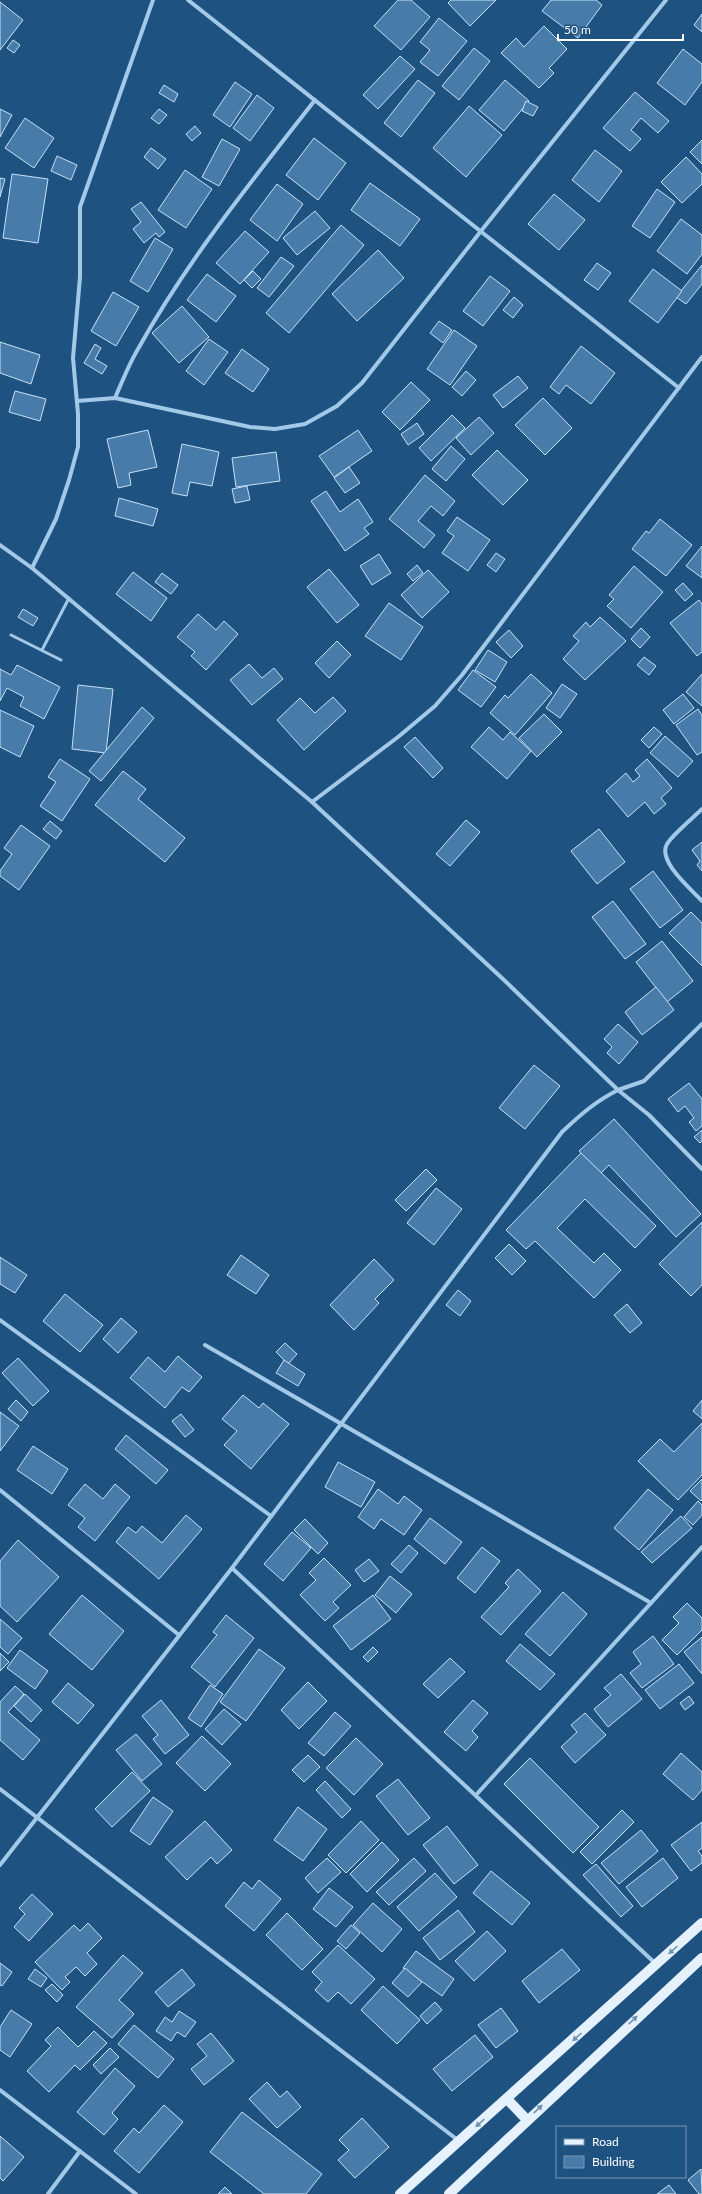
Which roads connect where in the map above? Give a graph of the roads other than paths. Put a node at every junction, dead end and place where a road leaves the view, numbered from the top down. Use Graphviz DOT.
graph roads {
  1 [pos="153,0"];
  2 [pos="188,0"];
  3 [pos="666,0"];
  4 [pos="315,100"];
  5 [pos="481,231"];
  6 [pos="702,357"];
  7 [pos="679,388"];
  8 [pos="115,398"];
  9 [pos="77,401"];
  10 [pos="0,545"];
  11 [pos="32,568"];
  12 [pos="69,598"];
  13 [pos="11,635"];
  14 [pos="42,650"];
  15 [pos="61,660"];
  16 [pos="312,802"];
  17 [pos="702,809"];
  18 [pos="702,901"];
  19 [pos="702,1024"];
  20 [pos="618,1090"];
  21 [pos="702,1169"];
  22 [pos="0,1320"];
  23 [pos="205,1345"];
  24 [pos="342,1423"];
  25 [pos="0,1490"];
  26 [pos="271,1516"];
  27 [pos="702,1547"];
  28 [pos="232,1568"];
  29 [pos="651,1603"];
  30 [pos="179,1635"];
  31 [pos="0,1789"];
  32 [pos="476,1794"];
  33 [pos="37,1818"];
  34 [pos="0,1865"];
  35 [pos="702,1923"];
  36 [pos="702,1958"];
  37 [pos="657,1964"];
  38 [pos="0,2090"];
  39 [pos="507,2099"];
  40 [pos="526,2120"];
  41 [pos="460,2141"];
  42 [pos="80,2151"];
  43 [pos="48,2194"];
  44 [pos="136,2194"];
  45 [pos="400,2194"];
  46 [pos="449,2194"];
  1 -- 9 [label="street"];
  2 -- 4 [label="street"];
  3 -- 5 [label="street"];
  4 -- 5 [label="street"];
  4 -- 8 [label="street"];
  5 -- 7 [label="street"];
  5 -- 8 [label="street"];
  6 -- 7 [label="street"];
  7 -- 16 [label="street"];
  8 -- 9 [label="street"];
  9 -- 11 [label="street"];
  10 -- 11 [label="street"];
  11 -- 12 [label="street"];
  12 -- 14 [label="lane"];
  12 -- 16 [label="street"];
  13 -- 14 [label="lane"];
  14 -- 15 [label="lane"];
  16 -- 20 [label="street"];
  17 -- 18 [label="street"];
  19 -- 20 [label="street"];
  20 -- 21 [label="street"];
  20 -- 24 [label="street"];
  22 -- 26 [label="street"];
  23 -- 24 [label="street"];
  24 -- 26 [label="street"];
  24 -- 29 [label="street"];
  25 -- 30 [label="street"];
  26 -- 28 [label="street"];
  27 -- 29 [label="street"];
  28 -- 30 [label="street"];
  28 -- 32 [label="street"];
  29 -- 32 [label="street"];
  30 -- 33 [label="street"];
  31 -- 33 [label="street"];
  32 -- 37 [label="street"];
  33 -- 34 [label="street"];
  33 -- 41 [label="street"];
  35 -- 37 [label="main road, one-way"];
  40 -- 36 [label="main road, one-way"];
  37 -- 39 [label="main road, one-way"];
  38 -- 42 [label="street"];
  39 -- 40 [label="main road"];
  39 -- 41 [label="main road, one-way"];
  40 -- 46 [label="main road"];
  41 -- 45 [label="main road"];
  42 -- 43 [label="street"];
  42 -- 44 [label="street"];
}
